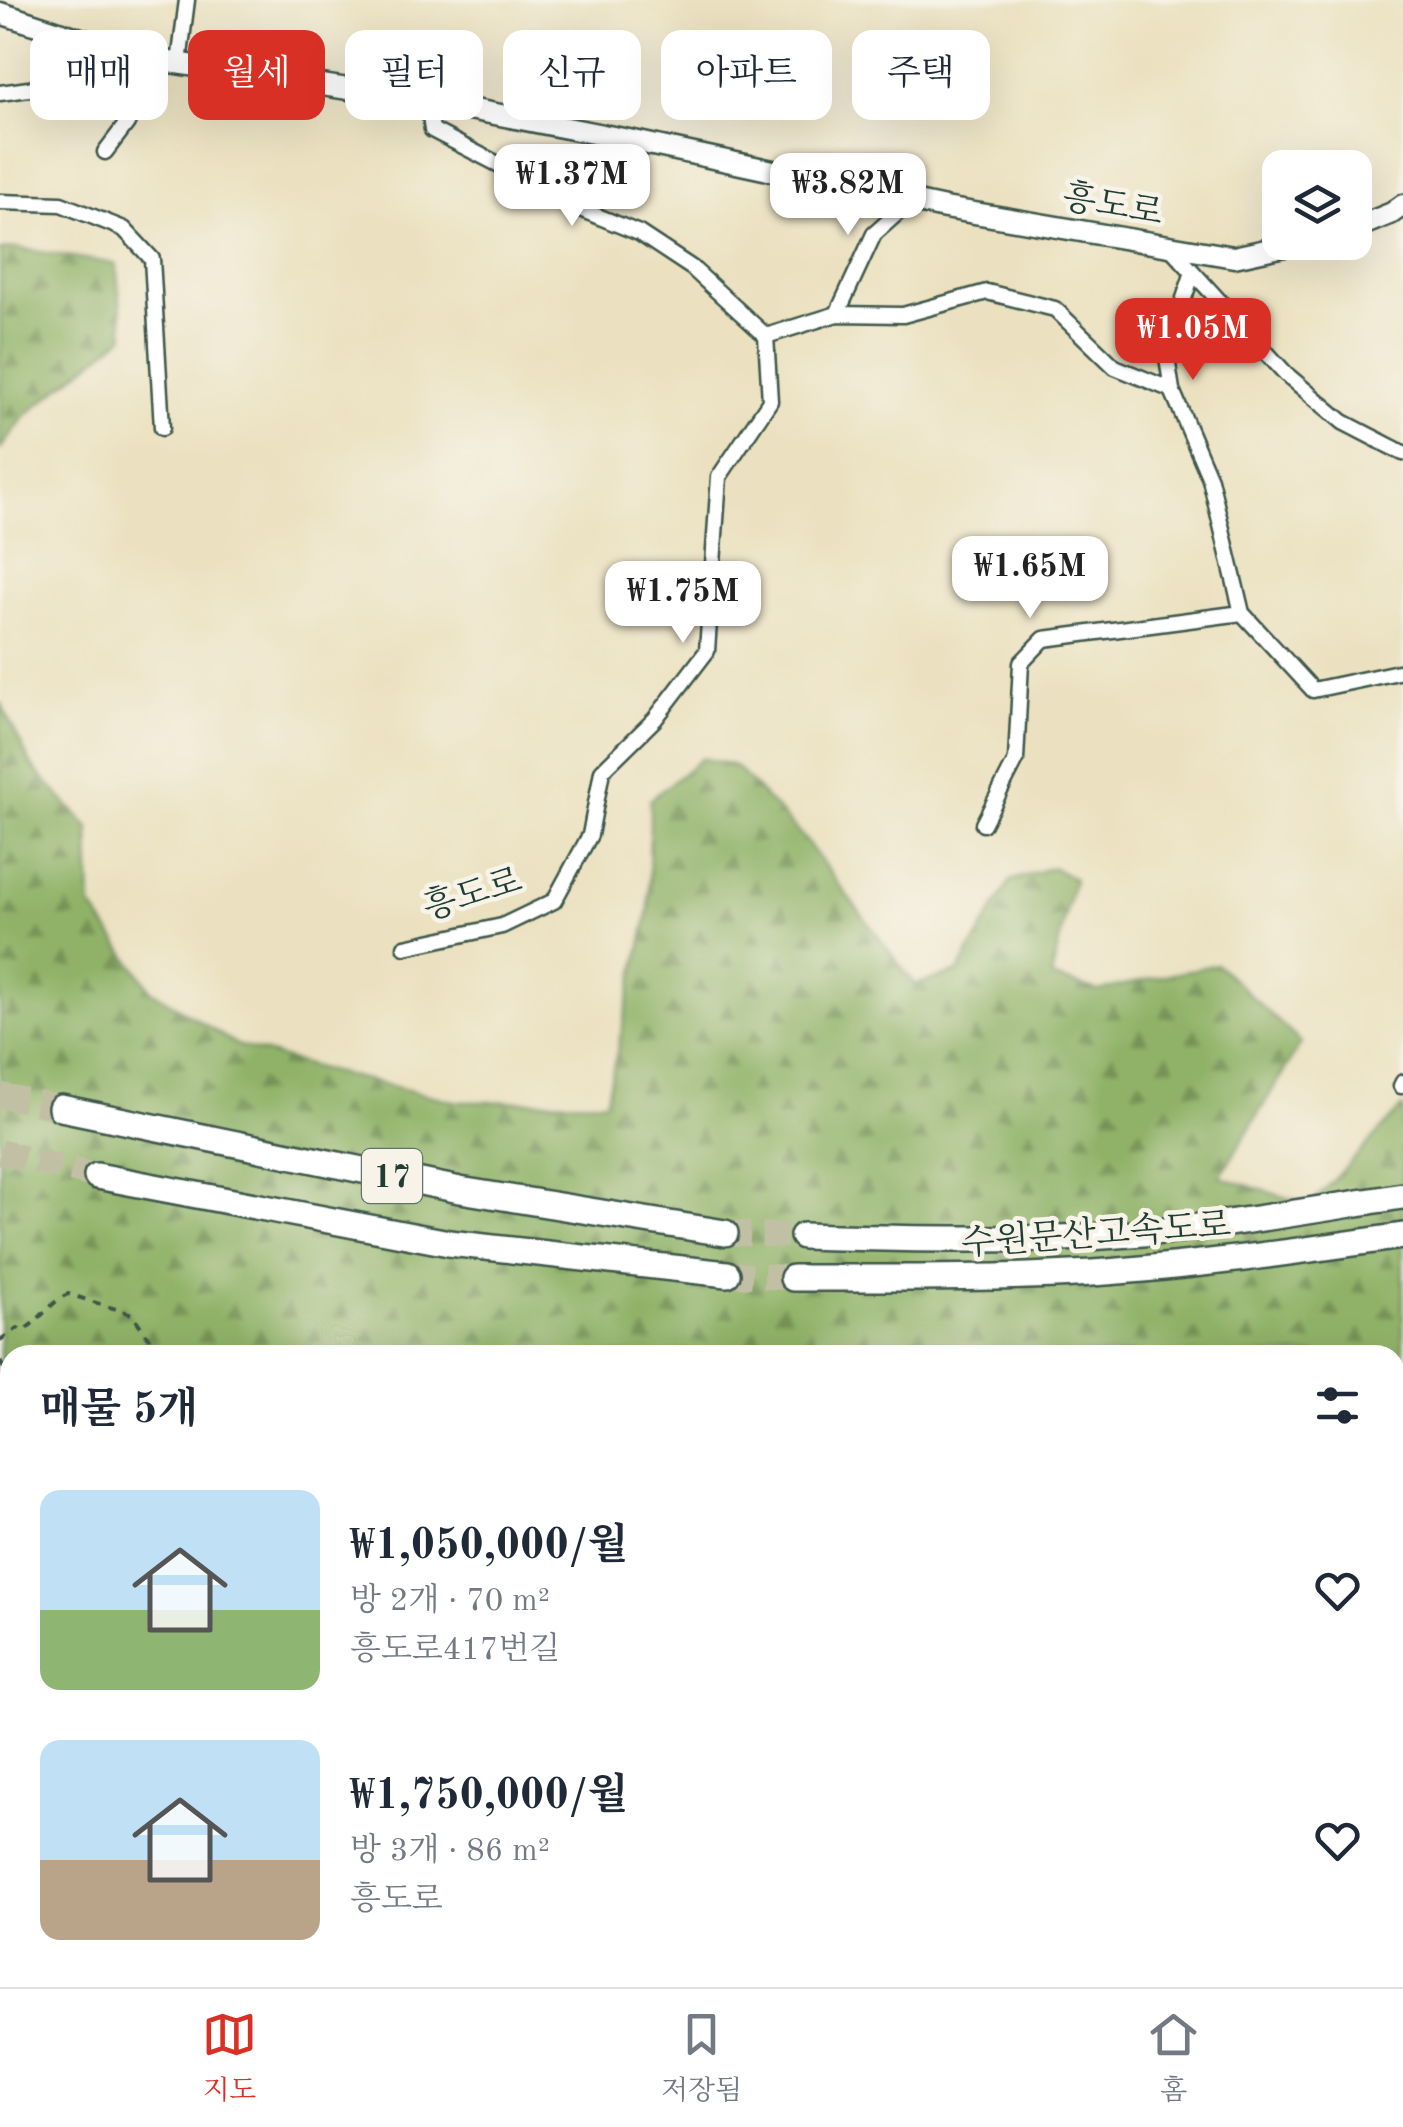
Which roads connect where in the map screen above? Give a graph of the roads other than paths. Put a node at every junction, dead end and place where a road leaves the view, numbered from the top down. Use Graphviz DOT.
graph roads {
  1 [pos="187,0"];
  2 [pos="0,13"];
  3 [pos="55,30"];
  4 [pos="168,61"];
  5 [pos="179,63"];
  6 [pos="30,88"];
  7 [pos="345,88"];
  8 [pos="0,93"];
  9 [pos="483,112"];
  10 [pos="128,120"];
  11 [pos="431,120"];
  12 [pos="105,152"];
  13 [pos="912,200"];
  14 [pos="0,202"];
  15 [pos="1403,204"];
  16 [pos="1372,221"];
  17 [pos="1170,247"];
  18 [pos="1262,251"];
  19 [pos="1193,272"];
  20 [pos="837,314"];
  21 [pos="766,336"];
  22 [pos="1172,390"];
  23 [pos="162,428"];
  24 [pos="1403,453"];
  25 [pos="1242,613"];
  26 [pos="1403,671"];
  27 [pos="983,824"];
  28 [pos="405,947"];
  29 [pos="61,1108"];
  30 [pos="97,1176"];
  31 [pos="1403,1196"];
  32 [pos="725,1233"];
  33 [pos="803,1236"];
  34 [pos="1403,1236"];
  35 [pos="727,1274"];
  36 [pos="794,1278"];
  1 -- 5 [label="street"];
  2 -- 3 [label="street, 흥도로"];
  4 -- 5 [label="street, 흥도로"];
  5 -- 7 [label="street, 흥도로"];
  6 -- 8 [label="street, 흥도로"];
  9 -- 13 [label="street, 흥도로"];
  10 -- 12 [label="street"];
  11 -- 21 [label="street"];
  13 -- 17 [label="street, 흥도로"];
  13 -- 20 [label="street"];
  14 -- 23 [label="street"];
  15 -- 16 [label="street"];
  17 -- 18 [label="street, 흥도로"];
  17 -- 19 [label="street"];
  19 -- 22 [label="street"];
  19 -- 24 [label="street"];
  20 -- 21 [label="street"];
  20 -- 22 [label="street"];
  21 -- 28 [label="street, 흥도로"];
  22 -- 25 [label="street"];
  25 -- 26 [label="street"];
  25 -- 27 [label="street"];
  29 -- 32 [label="highway, 17"];
  30 -- 35 [label="highway, 17"];
  31 -- 33 [label="highway, 수원문산고속도로"];
  34 -- 36 [label="highway, 수원문산고속도로"];
}
